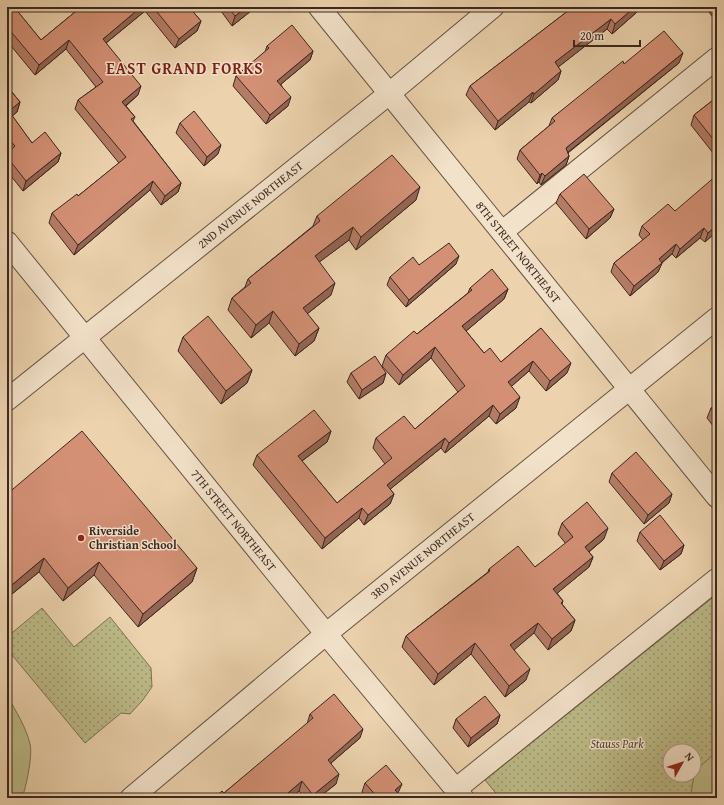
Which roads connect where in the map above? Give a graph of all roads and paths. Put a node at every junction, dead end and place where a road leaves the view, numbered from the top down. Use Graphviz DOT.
graph roads {
  1 [pos="319,7"];
  2 [pos="493,7"];
  3 [pos="717,58"];
  4 [pos="390,93"];
  5 [pos="502,232"];
  6 [pos="7,242"];
  7 [pos="717,318"];
  8 [pos="84,338"];
  9 [pos="629,389"];
  10 [pos="7,400"];
  11 [pos="717,497"];
  12 [pos="717,579"];
  13 [pos="326,634"];
  14 [pos="459,794"];
  15 [pos="131,798"];
  1 -- 4 [label="street, 8TH STREET NORTHEAST"];
  2 -- 4 [label="street, 2ND AVENUE NORTHEAST"];
  3 -- 5 [label="street"];
  4 -- 5 [label="street, 8TH STREET NORTHEAST"];
  4 -- 8 [label="street, 2ND AVENUE NORTHEAST"];
  5 -- 9 [label="street, 8TH STREET NORTHEAST"];
  6 -- 8 [label="street, 7TH STREET NORTHEAST"];
  7 -- 9 [label="street, 3RD AVENUE NORTHEAST"];
  8 -- 10 [label="street, 2ND AVENUE NORTHEAST"];
  8 -- 13 [label="street, 7TH STREET NORTHEAST"];
  9 -- 11 [label="street, 8TH STREET NORTHEAST"];
  9 -- 13 [label="street, 3RD AVENUE NORTHEAST"];
  12 -- 14 [label="street"];
  13 -- 14 [label="street, 7TH STREET NORTHEAST"];
  13 -- 15 [label="street, 3RD AVENUE NORTHEAST"];
}
